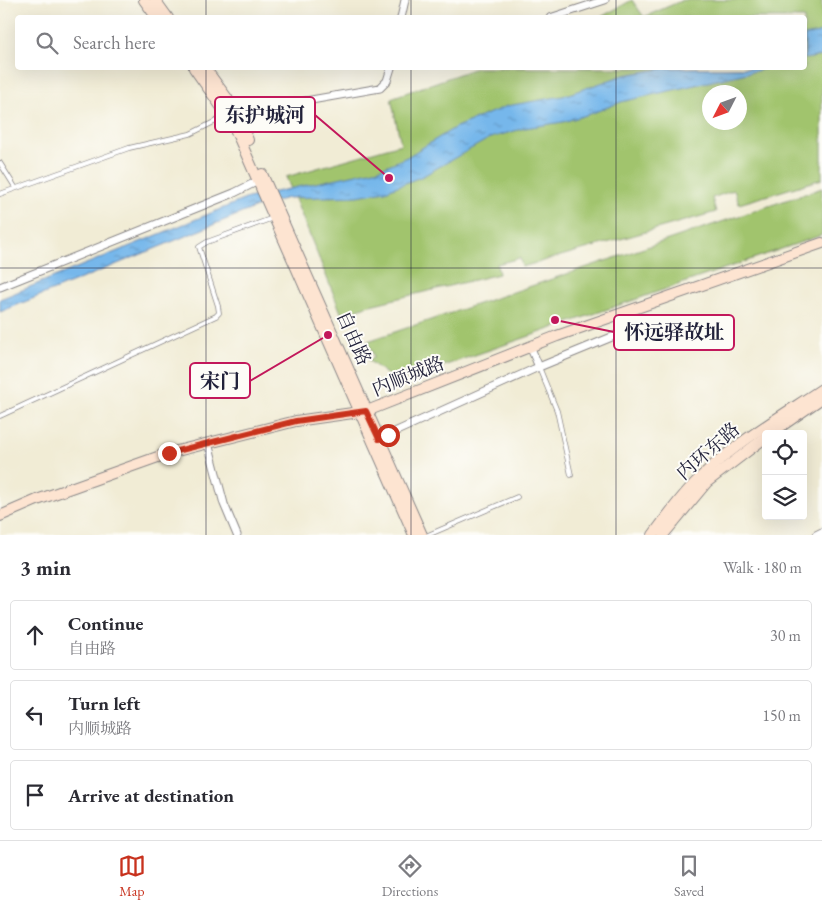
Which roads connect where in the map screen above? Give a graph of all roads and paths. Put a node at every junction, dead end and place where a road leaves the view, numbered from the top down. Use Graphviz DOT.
graph roads {
  1 [pos="144,0"];
  2 [pos="155,0"];
  3 [pos="405,0"];
  4 [pos="605,0"];
  5 [pos="155,15"];
  6 [pos="166,15"];
  7 [pos="402,15"];
  8 [pos="559,15"];
  9 [pos="196,70"];
  10 [pos="206,70"];
  11 [pos="390,70"];
  12 [pos="233,116"];
  13 [pos="0,163"];
  14 [pos="262,184"];
  15 [pos="15,187"];
  16 [pos="0,194"];
  17 [pos="274,213"];
  18 [pos="822,243"];
  19 [pos="0,287"];
  20 [pos="641,325"];
  21 [pos="530,346"];
  22 [pos="539,367"];
  23 [pos="822,389"];
  24 [pos="822,398"];
  25 [pos="363,412"];
  26 [pos="0,416"];
  27 [pos="776,430"];
  28 [pos="379,439"];
  29 [pos="762,439"];
  30 [pos="208,443"];
  31 [pos="571,474"];
  32 [pos="516,497"];
  33 [pos="0,516"];
  34 [pos="822,532"];
  35 [pos="237,535"];
  36 [pos="414,535"];
  37 [pos="422,535"];
  38 [pos="428,535"];
  39 [pos="653,535"];
  40 [pos="663,535"];
  41 [pos="816,535"];
  1 -- 5 [label="street"];
  2 -- 6 [label="street"];
  3 -- 7 [label="street"];
  4 -- 8 [label="street"];
  9 -- 12 [label="street"];
  10 -- 12 [label="street"];
  11 -- 12 [label="street"];
  12 -- 14 [label="street, 自由路"];
  12 -- 15 [label="lane"];
  13 -- 15 [label="lane"];
  14 -- 17 [label="street, 自由路"];
  14 -- 19 [label="street"];
  15 -- 16 [label="lane"];
  17 -- 25 [label="street, 自由路"];
  17 -- 26 [label="lane"];
  18 -- 21 [label="street, 内顺城路"];
  20 -- 22 [label="street"];
  21 -- 22 [label="street"];
  21 -- 25 [label="street, 内顺城路"];
  22 -- 28 [label="street"];
  22 -- 31 [label="lane"];
  23 -- 39 [label="street, 内环东路"];
  24 -- 27 [label="street, 内环东路"];
  25 -- 28 [label="street, 自由路"];
  25 -- 30 [label="street, 内顺城路"];
  25 -- 36 [label="street, 自由路"];
  28 -- 37 [label="street, 自由路"];
  29 -- 40 [label="street, 内环东路"];
  30 -- 33 [label="street, 内顺城路"];
  30 -- 35 [label="street"];
  32 -- 38 [label="lane"];
  34 -- 41 [label="street"];
}
